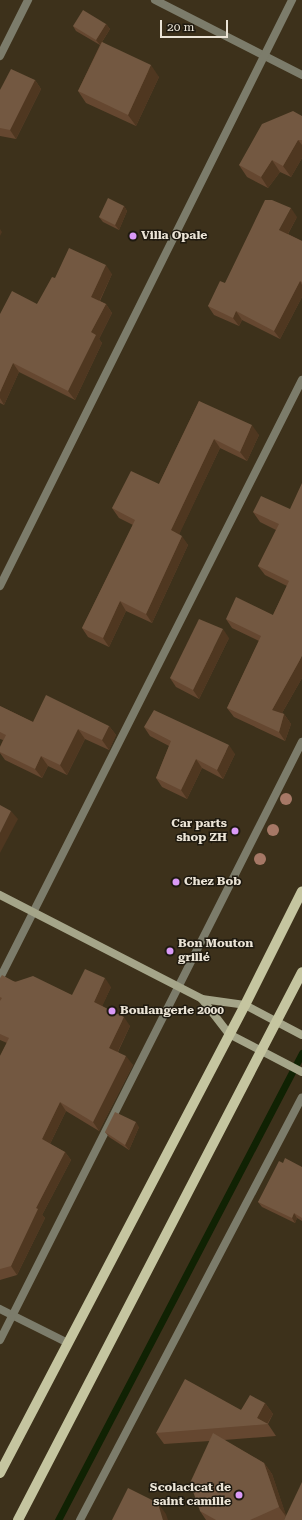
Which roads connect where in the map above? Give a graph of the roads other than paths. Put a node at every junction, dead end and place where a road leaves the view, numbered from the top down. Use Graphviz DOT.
graph roads {
  1 [pos="28,0"];
  2 [pos="155,0"];
  3 [pos="292,0"];
  4 [pos="0,56"];
  5 [pos="264,56"];
  6 [pos="302,75"];
  7 [pos="302,380"];
  8 [pos="0,586"];
  9 [pos="302,742"];
  10 [pos="302,891"];
  11 [pos="0,895"];
  12 [pos="33,912"];
  13 [pos="302,972"];
  14 [pos="0,978"];
  15 [pos="178,987"];
  16 [pos="202,999"];
  17 [pos="245,1005"];
  18 [pos="276,1022"];
  19 [pos="229,1034"];
  20 [pos="302,1035"];
  21 [pos="261,1051"];
  22 [pos="302,1072"];
  23 [pos="302,1098"];
  24 [pos="0,1309"];
  25 [pos="13,1315"];
  26 [pos="0,1340"];
  27 [pos="68,1342"];
  28 [pos="0,1473"];
  29 [pos="18,1520"];
  30 [pos="80,1520"];
  1 -- 4 [label="street"];
  2 -- 5 [label="street"];
  3 -- 5 [label="street"];
  5 -- 6 [label="street"];
  5 -- 8 [label="street"];
  7 -- 12 [label="street"];
  9 -- 15 [label="street"];
  10 -- 17 [label="main road"];
  11 -- 12 [label="main road"];
  12 -- 14 [label="street"];
  12 -- 15 [label="main road"];
  13 -- 18 [label="main road"];
  15 -- 16 [label="main road"];
  15 -- 25 [label="street"];
  16 -- 17 [label="main road"];
  16 -- 19 [label="main road"];
  17 -- 18 [label="main road"];
  17 -- 19 [label="main road"];
  18 -- 20 [label="main road"];
  18 -- 21 [label="main road"];
  19 -- 21 [label="main road"];
  19 -- 27 [label="main road"];
  21 -- 22 [label="main road"];
  21 -- 29 [label="main road"];
  23 -- 30 [label="street"];
  24 -- 25 [label="street"];
  25 -- 26 [label="street"];
  25 -- 27 [label="street"];
  27 -- 28 [label="main road"];
}
